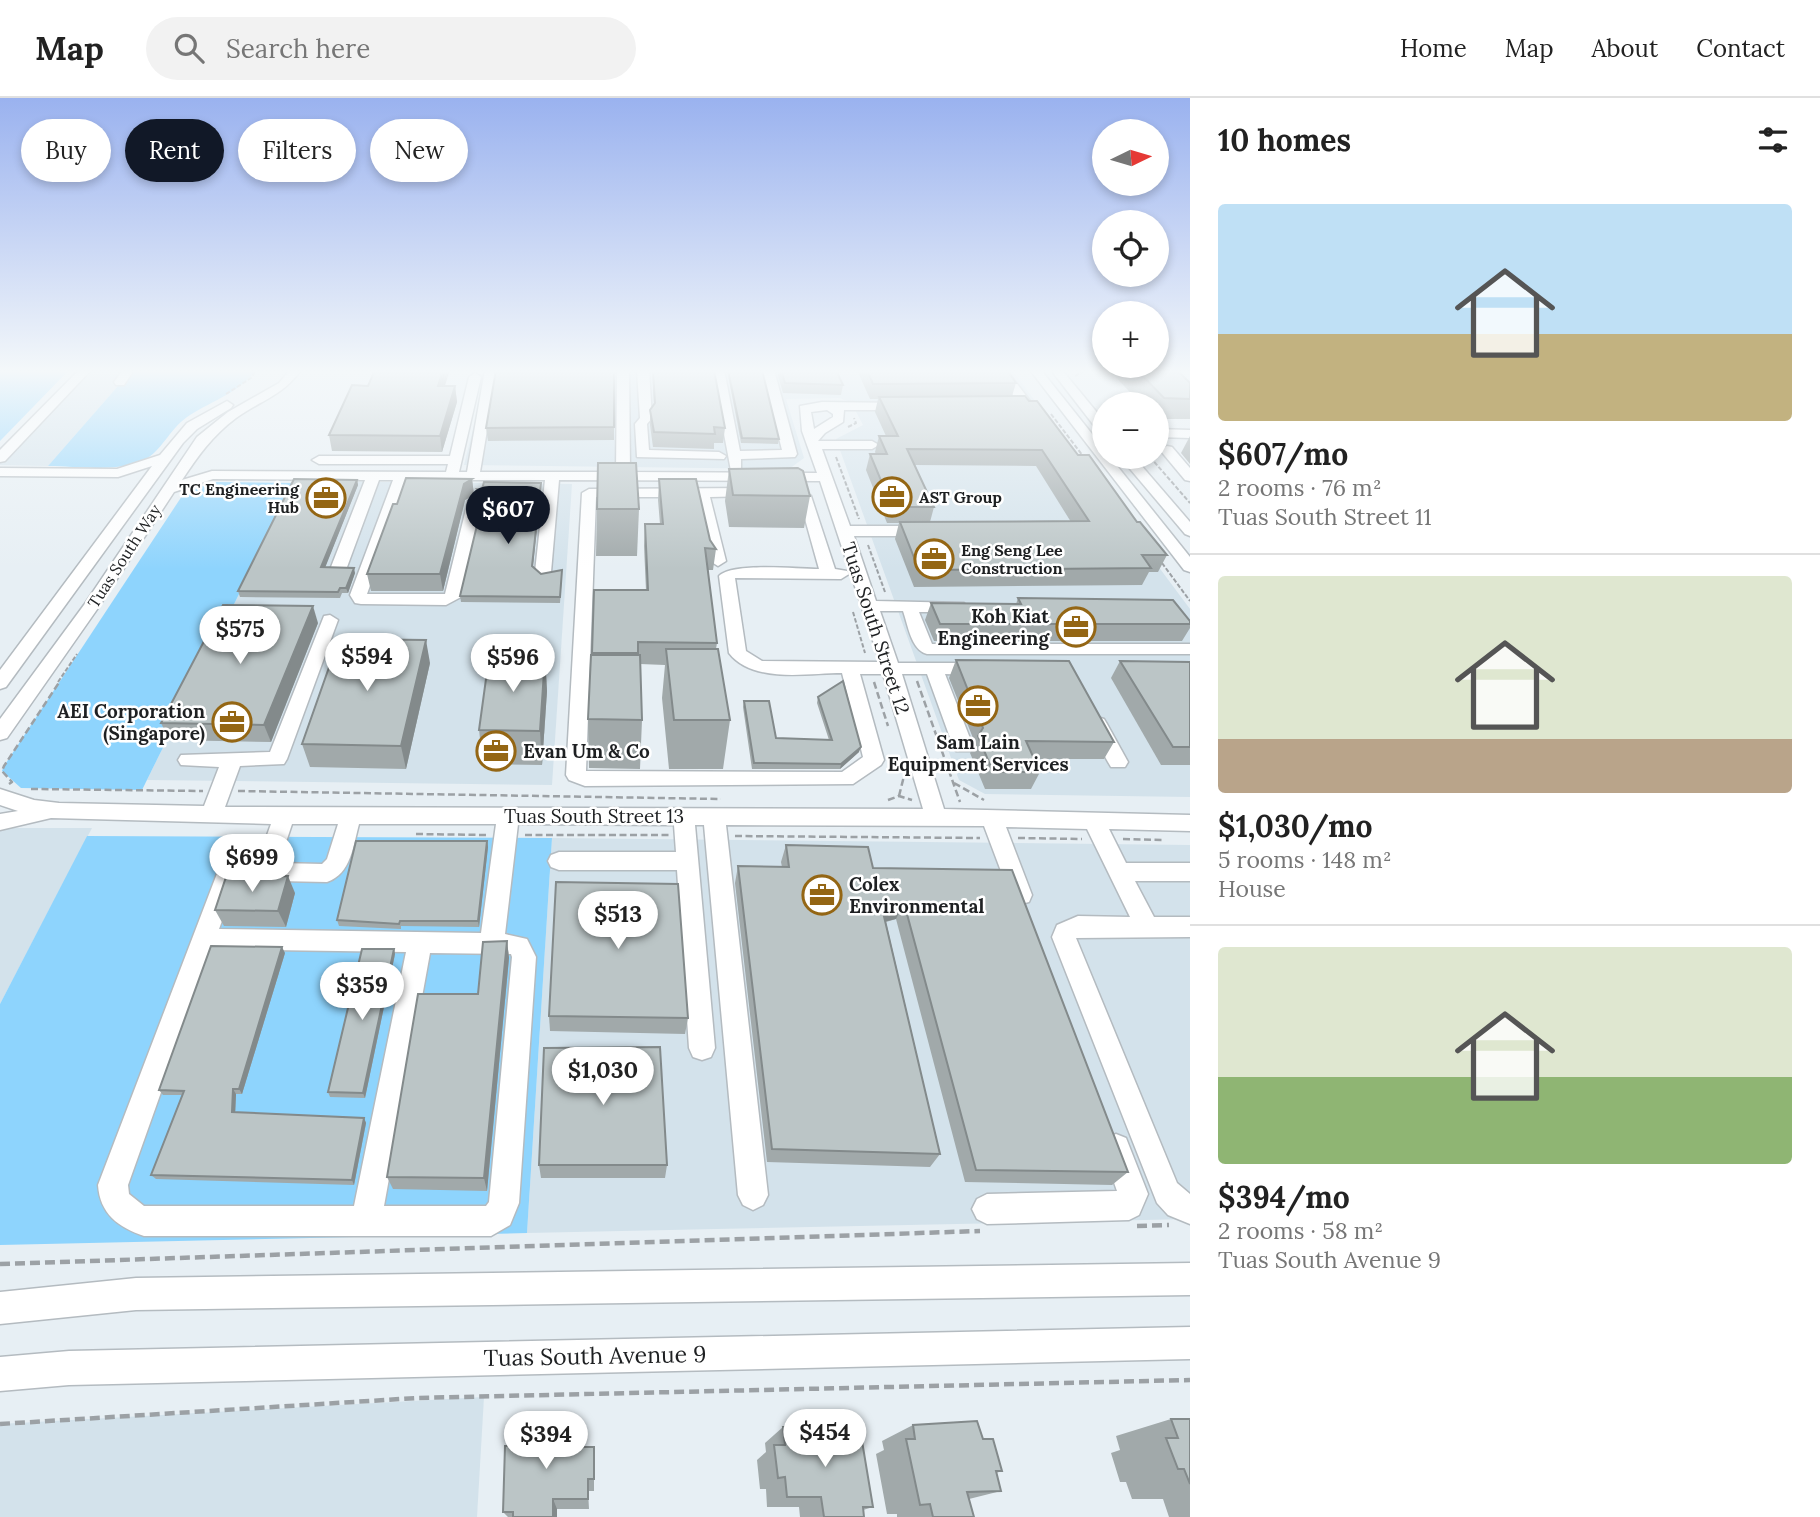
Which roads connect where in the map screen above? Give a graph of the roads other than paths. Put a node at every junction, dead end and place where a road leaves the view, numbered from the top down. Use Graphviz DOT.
graph roads {
  1 [pos="21,436"];
  2 [pos="182,436"];
  3 [pos="208,436"];
  4 [pos="461,436"];
  5 [pos="477,436"];
  6 [pos="624,436"];
  7 [pos="641,436"];
  8 [pos="722,436"];
  9 [pos="724,436"];
  10 [pos="786,436"];
  11 [pos="811,436"];
  12 [pos="817,436"];
  13 [pos="1086,436"];
  14 [pos="814,442"];
  15 [pos="872,445"];
  16 [pos="1190,450"];
  17 [pos="726,455"];
  18 [pos="660,456"];
  19 [pos="0,458"];
  20 [pos="164,458"];
  21 [pos="455,460"];
  22 [pos="187,461"];
  23 [pos="1137,469"];
  24 [pos="0,472"];
  25 [pos="118,473"];
  26 [pos="212,475"];
  27 [pos="312,475"];
  28 [pos="373,475"];
  29 [pos="401,475"];
  30 [pos="451,476"];
  31 [pos="473,476"];
  32 [pos="552,476"];
  33 [pos="624,476"];
  34 [pos="661,477"];
  35 [pos="730,477"];
  36 [pos="826,477"];
  37 [pos="1190,477"];
  38 [pos="143,487"];
  39 [pos="167,490"];
  40 [pos="702,492"];
  41 [pos="475,501"];
  42 [pos="844,531"];
  43 [pos="939,531"];
  44 [pos="1190,531"];
  45 [pos="718,561"];
  46 [pos="339,566"];
  47 [pos="1190,567"];
  48 [pos="543,572"];
  49 [pos="828,573"];
  50 [pos="858,574"];
  51 [pos="909,606"];
  52 [pos="861,607"];
  53 [pos="976,607"];
  54 [pos="330,620"];
  55 [pos="1190,649"];
  56 [pos="860,669"];
  57 [pos="891,669"];
  58 [pos="934,669"];
  59 [pos="998,669"];
  60 [pos="0,683"];
  61 [pos="1088,706"];
  62 [pos="0,733"];
  63 [pos="963,746"];
  64 [pos="188,760"];
  65 [pos="232,760"];
  66 [pos="1118,762"];
  67 [pos="6,788"];
  68 [pos="59,811"];
  69 [pos="934,811"];
  70 [pos="212,814"];
  71 [pos="284,816"];
  72 [pos="351,816"];
  73 [pos="1094,821"];
  74 [pos="0,822"];
  75 [pos="1190,823"];
  76 [pos="506,825"];
  77 [pos="685,826"];
  78 [pos="715,826"];
  79 [pos="996,828"];
  80 [pos="559,861"];
  81 [pos="687,861"];
  82 [pos="265,871"];
  83 [pos="1119,872"];
  84 [pos="1190,872"];
  85 [pos="1027,912"];
  86 [pos="1147,927"];
  87 [pos="1190,927"];
  88 [pos="204,939"];
  89 [pos="421,943"];
  90 [pos="492,944"];
  91 [pos="702,1048"];
  92 [pos="1109,1130"];
  93 [pos="752,1195"];
  94 [pos="1184,1217"];
  95 [pos="984,1220"];
  96 [pos="366,1222"];
  97 [pos="1190,1279"];
  98 [pos="0,1308"];
  99 [pos="1190,1343"];
  100 [pos="0,1374"];
  1 -- 19 [label="street"];
  2 -- 20 [label="street, Tuas South Way"];
  3 -- 22 [label="street, Tuas South Way"];
  4 -- 21 [label="street"];
  5 -- 31 [label="street"];
  6 -- 33 [label="street"];
  7 -- 18 [label="street"];
  8 -- 17 [label="street"];
  9 -- 17 [label="street"];
  10 -- 17 [label="street"];
  11 -- 14 [label="street, Tuas South Street 12"];
  12 -- 14 [label="street"];
  13 -- 47 [label="street"];
  14 -- 15 [label="street"];
  14 -- 36 [label="street, Tuas South Street 12"];
  16 -- 37 [label="street"];
  17 -- 18 [label="street"];
  17 -- 35 [label="street"];
  18 -- 34 [label="street"];
  20 -- 25 [label="street"];
  20 -- 38 [label="street, Tuas South Way"];
  21 -- 27 [label="street"];
  21 -- 30 [label="street"];
  22 -- 26 [label="street"];
  22 -- 39 [label="street, Tuas South Way"];
  23 -- 44 [label="street"];
  24 -- 25 [label="street"];
  25 -- 38 [label="street"];
  26 -- 27 [label="street"];
  26 -- 39 [label="street"];
  27 -- 28 [label="street"];
  28 -- 29 [label="street"];
  28 -- 46 [label="street"];
  29 -- 30 [label="street"];
  29 -- 41 [label="street"];
  30 -- 31 [label="street"];
  31 -- 32 [label="street"];
  32 -- 33 [label="street"];
  32 -- 48 [label="street"];
  33 -- 34 [label="street"];
  34 -- 35 [label="street"];
  35 -- 36 [label="street"];
  36 -- 42 [label="street, Tuas South Street 12"];
  38 -- 60 [label="street, Tuas South Way"];
  39 -- 62 [label="street, Tuas South Way"];
  40 -- 45 [label="street"];
  40 -- 49 [label="street"];
  40 -- 56 [label="street"];
  42 -- 43 [label="street"];
  42 -- 50 [label="street, Tuas South Street 12"];
  49 -- 50 [label="street"];
  49 -- 56 [label="street"];
  50 -- 52 [label="street, Tuas South Street 12"];
  51 -- 52 [label="street"];
  51 -- 53 [label="street"];
  51 -- 55 [label="street"];
  52 -- 57 [label="street, Tuas South Street 12"];
  54 -- 65 [label="street"];
  56 -- 57 [label="street"];
  57 -- 58 [label="street"];
  57 -- 69 [label="street, Tuas South Street 12"];
  58 -- 59 [label="street"];
  58 -- 63 [label="street"];
  61 -- 66 [label="street"];
  64 -- 65 [label="street"];
  65 -- 70 [label="street"];
  67 -- 68 [label="street, Tuas South Street 13"];
  68 -- 70 [label="street, Tuas South Street 13"];
  68 -- 74 [label="street"];
  69 -- 78 [label="street, Tuas South Street 13"];
  69 -- 79 [label="street, Tuas South Street 13"];
  70 -- 71 [label="street, Tuas South Street 13"];
  71 -- 72 [label="street, Tuas South Street 13"];
  71 -- 82 [label="street"];
  72 -- 76 [label="street, Tuas South Street 13"];
  72 -- 82 [label="street"];
  73 -- 75 [label="street, Tuas South Street 13"];
  73 -- 79 [label="street, Tuas South Street 13"];
  73 -- 83 [label="street"];
  76 -- 77 [label="street, Tuas South Street 13"];
  76 -- 90 [label="street"];
  77 -- 78 [label="street, Tuas South Street 13"];
  77 -- 81 [label="street"];
  78 -- 93 [label="street"];
  79 -- 85 [label="street"];
  80 -- 81 [label="street"];
  81 -- 91 [label="street"];
  82 -- 88 [label="street"];
  83 -- 84 [label="street"];
  83 -- 86 [label="street"];
  86 -- 87 [label="street"];
  86 -- 94 [label="street"];
  88 -- 89 [label="street"];
  88 -- 96 [label="street"];
  89 -- 90 [label="street"];
  89 -- 96 [label="street"];
  90 -- 96 [label="street"];
  92 -- 95 [label="street"];
  97 -- 98 [label="street"];
  99 -- 100 [label="street, Tuas South Avenue 9"];
}
